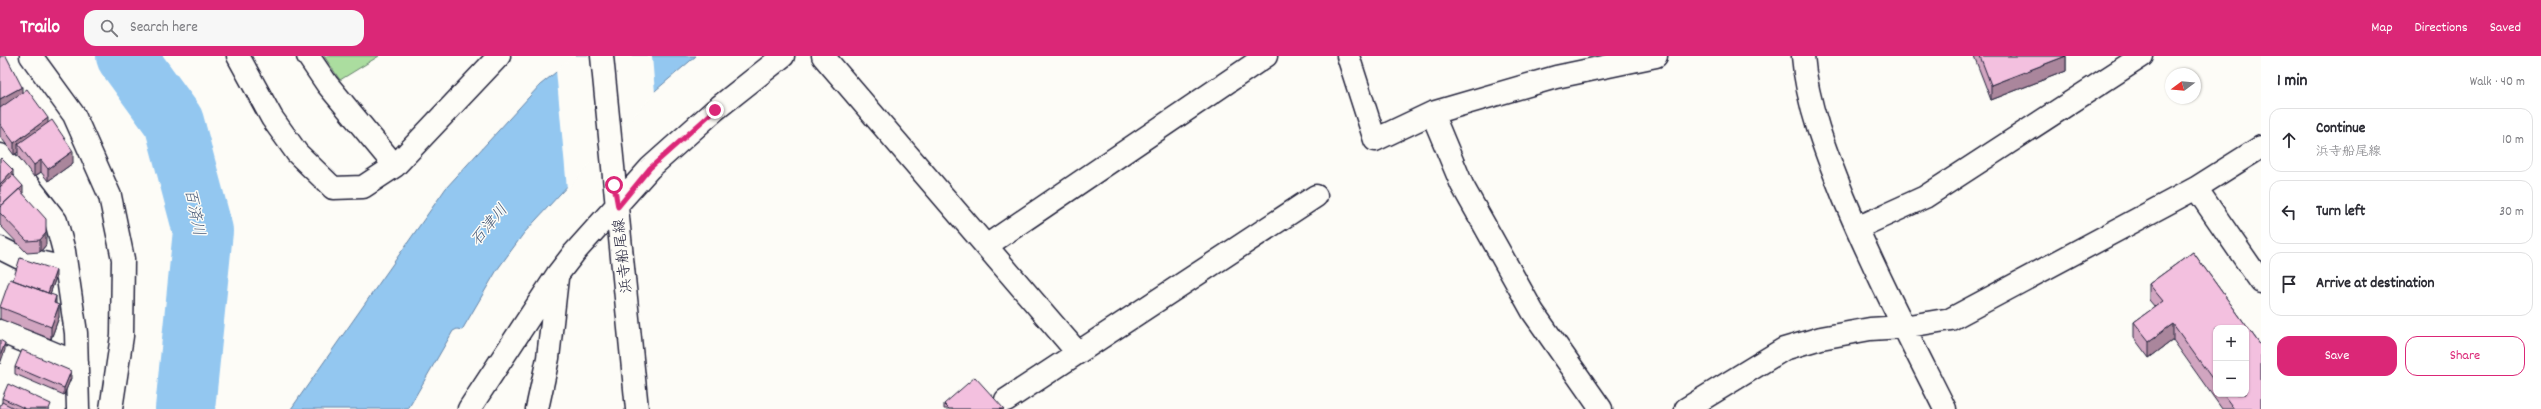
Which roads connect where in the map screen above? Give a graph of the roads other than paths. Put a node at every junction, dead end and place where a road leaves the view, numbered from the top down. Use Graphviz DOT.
graph roads {
  1 [pos="31,56"];
  2 [pos="238,56"];
  3 [pos="308,56"];
  4 [pos="499,56"];
  5 [pos="602,56"];
  6 [pos="783,56"];
  7 [pos="823,56"];
  8 [pos="1266,56"];
  9 [pos="1348,56"];
  10 [pos="1656,56"];
  11 [pos="1803,56"];
  12 [pos="2141,56"];
  13 [pos="1432,113"];
  14 [pos="2261,147"];
  15 [pos="0,155"];
  16 [pos="395,166"];
  17 [pos="2196,188"];
  18 [pos="1316,196"];
  19 [pos="618,207"];
  20 [pos="1857,228"];
  21 [pos="986,246"];
  22 [pos="0,248"];
  23 [pos="66,268"];
  24 [pos="557,275"];
  25 [pos="2261,282"];
  26 [pos="1904,327"];
  27 [pos="0,331"];
  28 [pos="1077,352"];
  29 [pos="77,363"];
  30 [pos="1006,400"];
  31 [pos="78,409"];
  32 [pos="111,409"];
  33 [pos="469,409"];
  34 [pos="537,409"];
  35 [pos="637,409"];
  36 [pos="1601,409"];
  37 [pos="1686,409"];
  38 [pos="1944,409"];
  1 -- 32 [label="street"];
  2 -- 16 [label="street"];
  3 -- 16 [label="street"];
  4 -- 16 [label="street"];
  5 -- 19 [label="street, 浜寺船尾線"];
  6 -- 19 [label="street"];
  7 -- 21 [label="street"];
  8 -- 21 [label="street"];
  9 -- 13 [label="street"];
  10 -- 13 [label="street"];
  11 -- 20 [label="street"];
  12 -- 20 [label="street"];
  13 -- 36 [label="street"];
  14 -- 17 [label="street"];
  15 -- 23 [label="street"];
  17 -- 25 [label="street"];
  17 -- 26 [label="street"];
  18 -- 28 [label="street"];
  19 -- 24 [label="street"];
  19 -- 35 [label="street, 浜寺船尾線"];
  20 -- 26 [label="street"];
  21 -- 28 [label="street"];
  22 -- 23 [label="street"];
  23 -- 29 [label="street"];
  24 -- 33 [label="street"];
  24 -- 34 [label="street"];
  26 -- 37 [label="street"];
  26 -- 38 [label="street"];
  27 -- 29 [label="street"];
  28 -- 30 [label="street"];
  29 -- 31 [label="street"];
}
